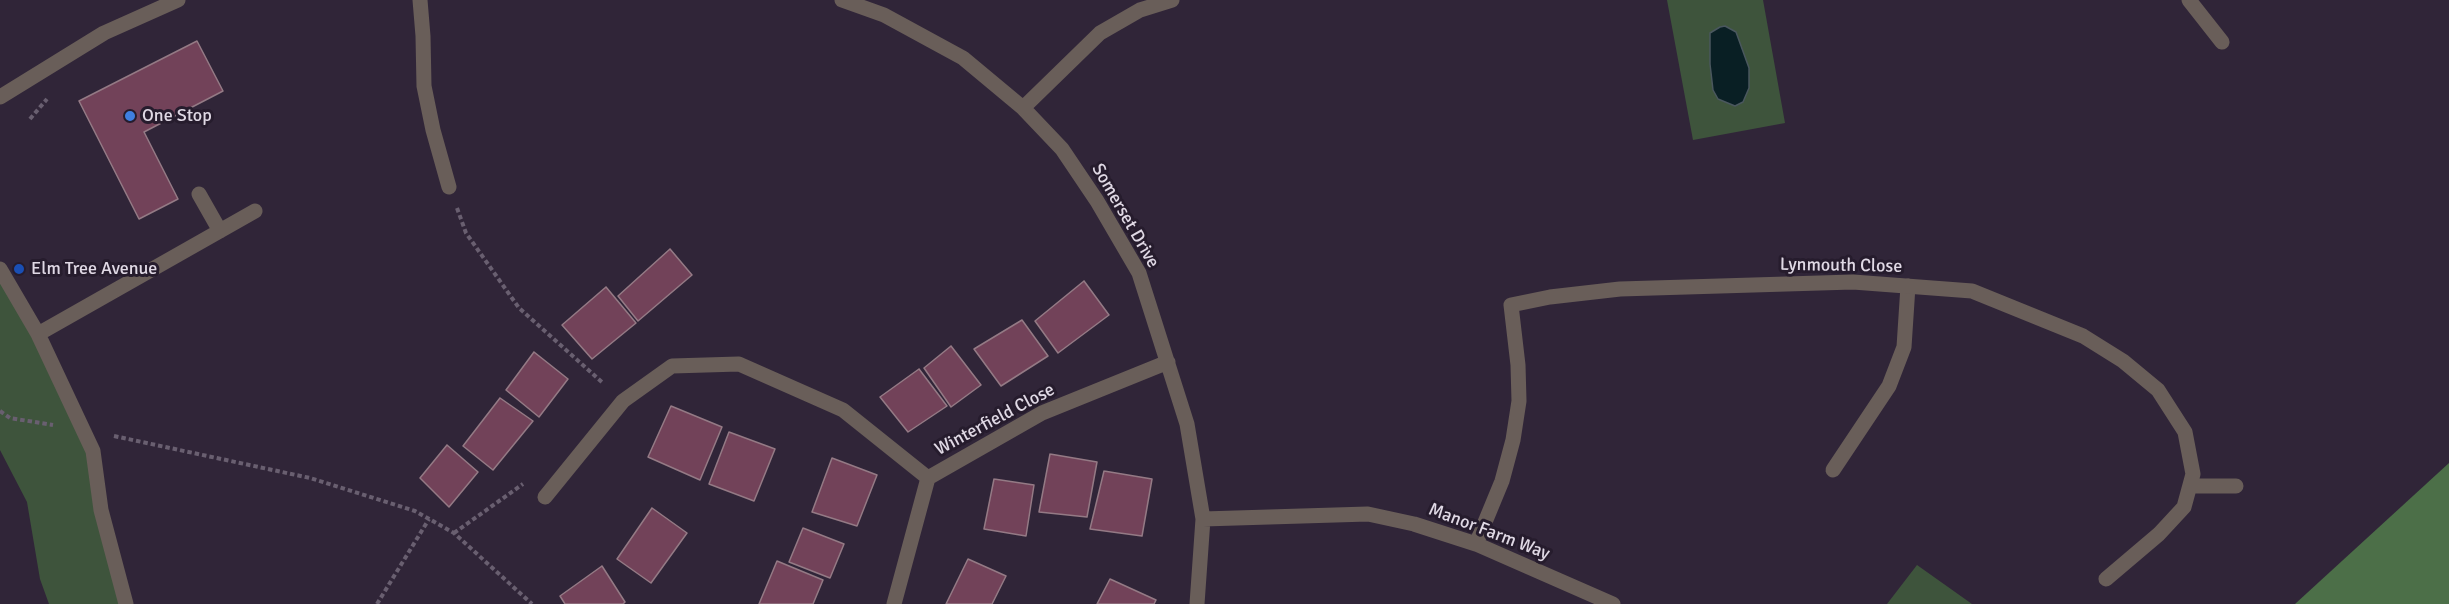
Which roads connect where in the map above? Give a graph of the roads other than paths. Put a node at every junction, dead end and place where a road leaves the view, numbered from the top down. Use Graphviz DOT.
graph roads {
  1 [pos="178,0"];
  2 [pos="420,0"];
  3 [pos="842,0"];
  4 [pos="1172,0"];
  5 [pos="2189,0"];
  6 [pos="2222,42"];
  7 [pos="0,97"];
  8 [pos="1023,108"];
  9 [pos="449,188"];
  10 [pos="199,194"];
  11 [pos="255,211"];
  12 [pos="220,231"];
  13 [pos="0,269"];
  14 [pos="1908,286"];
  15 [pos="38,334"];
  16 [pos="1168,362"];
  17 [pos="1833,470"];
  18 [pos="928,478"];
  19 [pos="2190,486"];
  20 [pos="2236,486"];
  21 [pos="545,497"];
  22 [pos="1203,519"];
  23 [pos="1476,544"];
  24 [pos="2106,579"];
  25 [pos="126,604"];
  26 [pos="894,604"];
  27 [pos="1197,604"];
  28 [pos="1613,604"];
  1 -- 7 [label="street"];
  2 -- 9 [label="street"];
  3 -- 8 [label="street, Somerset Drive"];
  4 -- 8 [label="street"];
  5 -- 6 [label="street"];
  8 -- 16 [label="street, Somerset Drive"];
  10 -- 12 [label="street"];
  11 -- 12 [label="street"];
  12 -- 15 [label="street"];
  13 -- 15 [label="street"];
  14 -- 17 [label="street"];
  14 -- 19 [label="street, Lynmouth Close"];
  14 -- 23 [label="street, Lynmouth Close"];
  15 -- 25 [label="street"];
  16 -- 18 [label="street, Winterfield Close"];
  16 -- 22 [label="street, Somerset Drive"];
  18 -- 21 [label="street"];
  18 -- 26 [label="street, Winterfield Close"];
  19 -- 20 [label="street"];
  19 -- 24 [label="street, Lynmouth Close"];
  22 -- 23 [label="street, Manor Farm Way"];
  22 -- 27 [label="street, Somerset Drive"];
  23 -- 28 [label="street, Manor Farm Way"];
}
